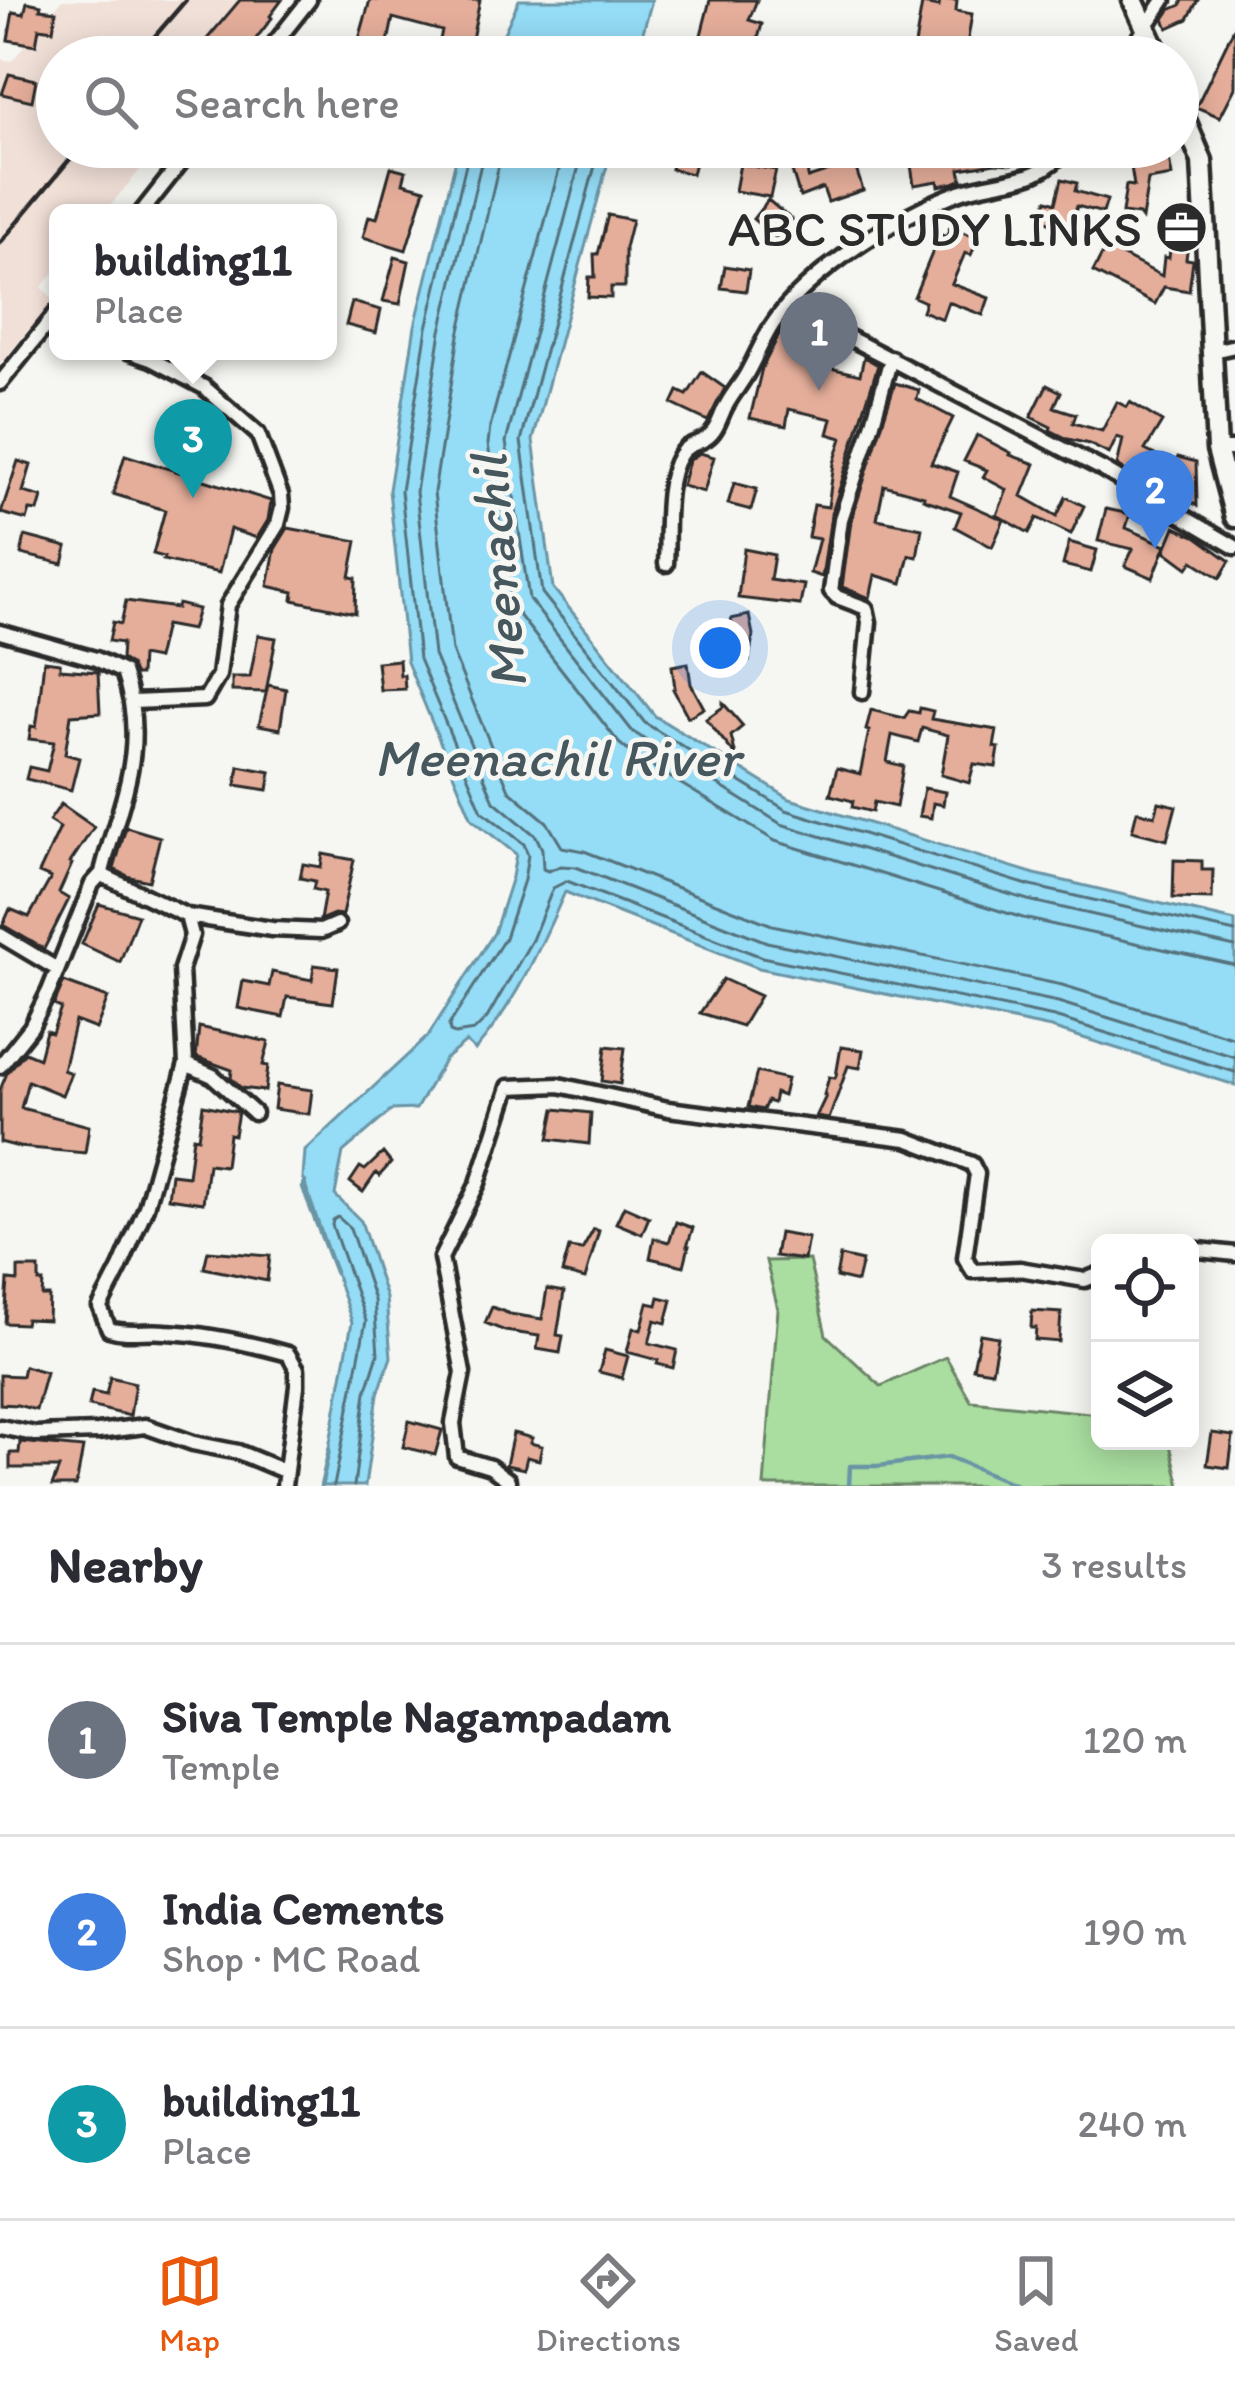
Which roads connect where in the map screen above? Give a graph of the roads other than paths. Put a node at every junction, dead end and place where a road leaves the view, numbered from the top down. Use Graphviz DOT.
graph roads {
  1 [pos="309,0"];
  2 [pos="1133,0"];
  3 [pos="1164,0"];
  4 [pos="1147,29"];
  5 [pos="281,36"];
  6 [pos="1142,36"];
  7 [pos="1150,36"];
  8 [pos="1199,154"];
  9 [pos="177,168"];
  10 [pos="1046,168"];
  11 [pos="148,204"];
  12 [pos="788,305"];
  13 [pos="49,322"];
  14 [pos="1235,346"];
  15 [pos="1213,351"];
  16 [pos="891,358"];
  17 [pos="155,360"];
  18 [pos="0,383"];
  19 [pos="1226,449"];
  20 [pos="1235,517"];
  21 [pos="1235,548"];
  22 [pos="666,564"];
  23 [pos="0,632"];
  24 [pos="862,692"];
  25 [pos="134,702"];
  26 [pos="102,873"];
  27 [pos="187,916"];
  28 [pos="337,924"];
  29 [pos="0,935"];
  30 [pos="57,969"];
  31 [pos="186,1064"];
  32 [pos="0,1066"];
  33 [pos="254,1114"];
  34 [pos="1199,1250"];
  35 [pos="1235,1254"];
  36 [pos="1091,1278"];
  37 [pos="0,1426"];
  38 [pos="284,1479"];
  39 [pos="508,1486"];
  1 -- 5 [label="street"];
  2 -- 4 [label="main road"];
  3 -- 4 [label="street"];
  4 -- 6 [label="street"];
  4 -- 7 [label="main road"];
  8 -- 15 [label="main road"];
  9 -- 11 [label="street"];
  10 -- 12 [label="street"];
  12 -- 16 [label="street"];
  12 -- 22 [label="street"];
  13 -- 18 [label="street"];
  14 -- 15 [label="street"];
  15 -- 19 [label="main road"];
  16 -- 21 [label="street"];
  16 -- 24 [label="street"];
  17 -- 25 [label="street"];
  19 -- 20 [label="main road"];
  23 -- 25 [label="street"];
  25 -- 26 [label="street"];
  26 -- 27 [label="street"];
  26 -- 30 [label="street"];
  27 -- 28 [label="street"];
  27 -- 31 [label="street"];
  29 -- 30 [label="street"];
  30 -- 32 [label="street"];
  31 -- 33 [label="street"];
  31 -- 38 [label="street"];
  34 -- 35 [label="street"];
  36 -- 39 [label="street"];
  37 -- 38 [label="street"];
}
